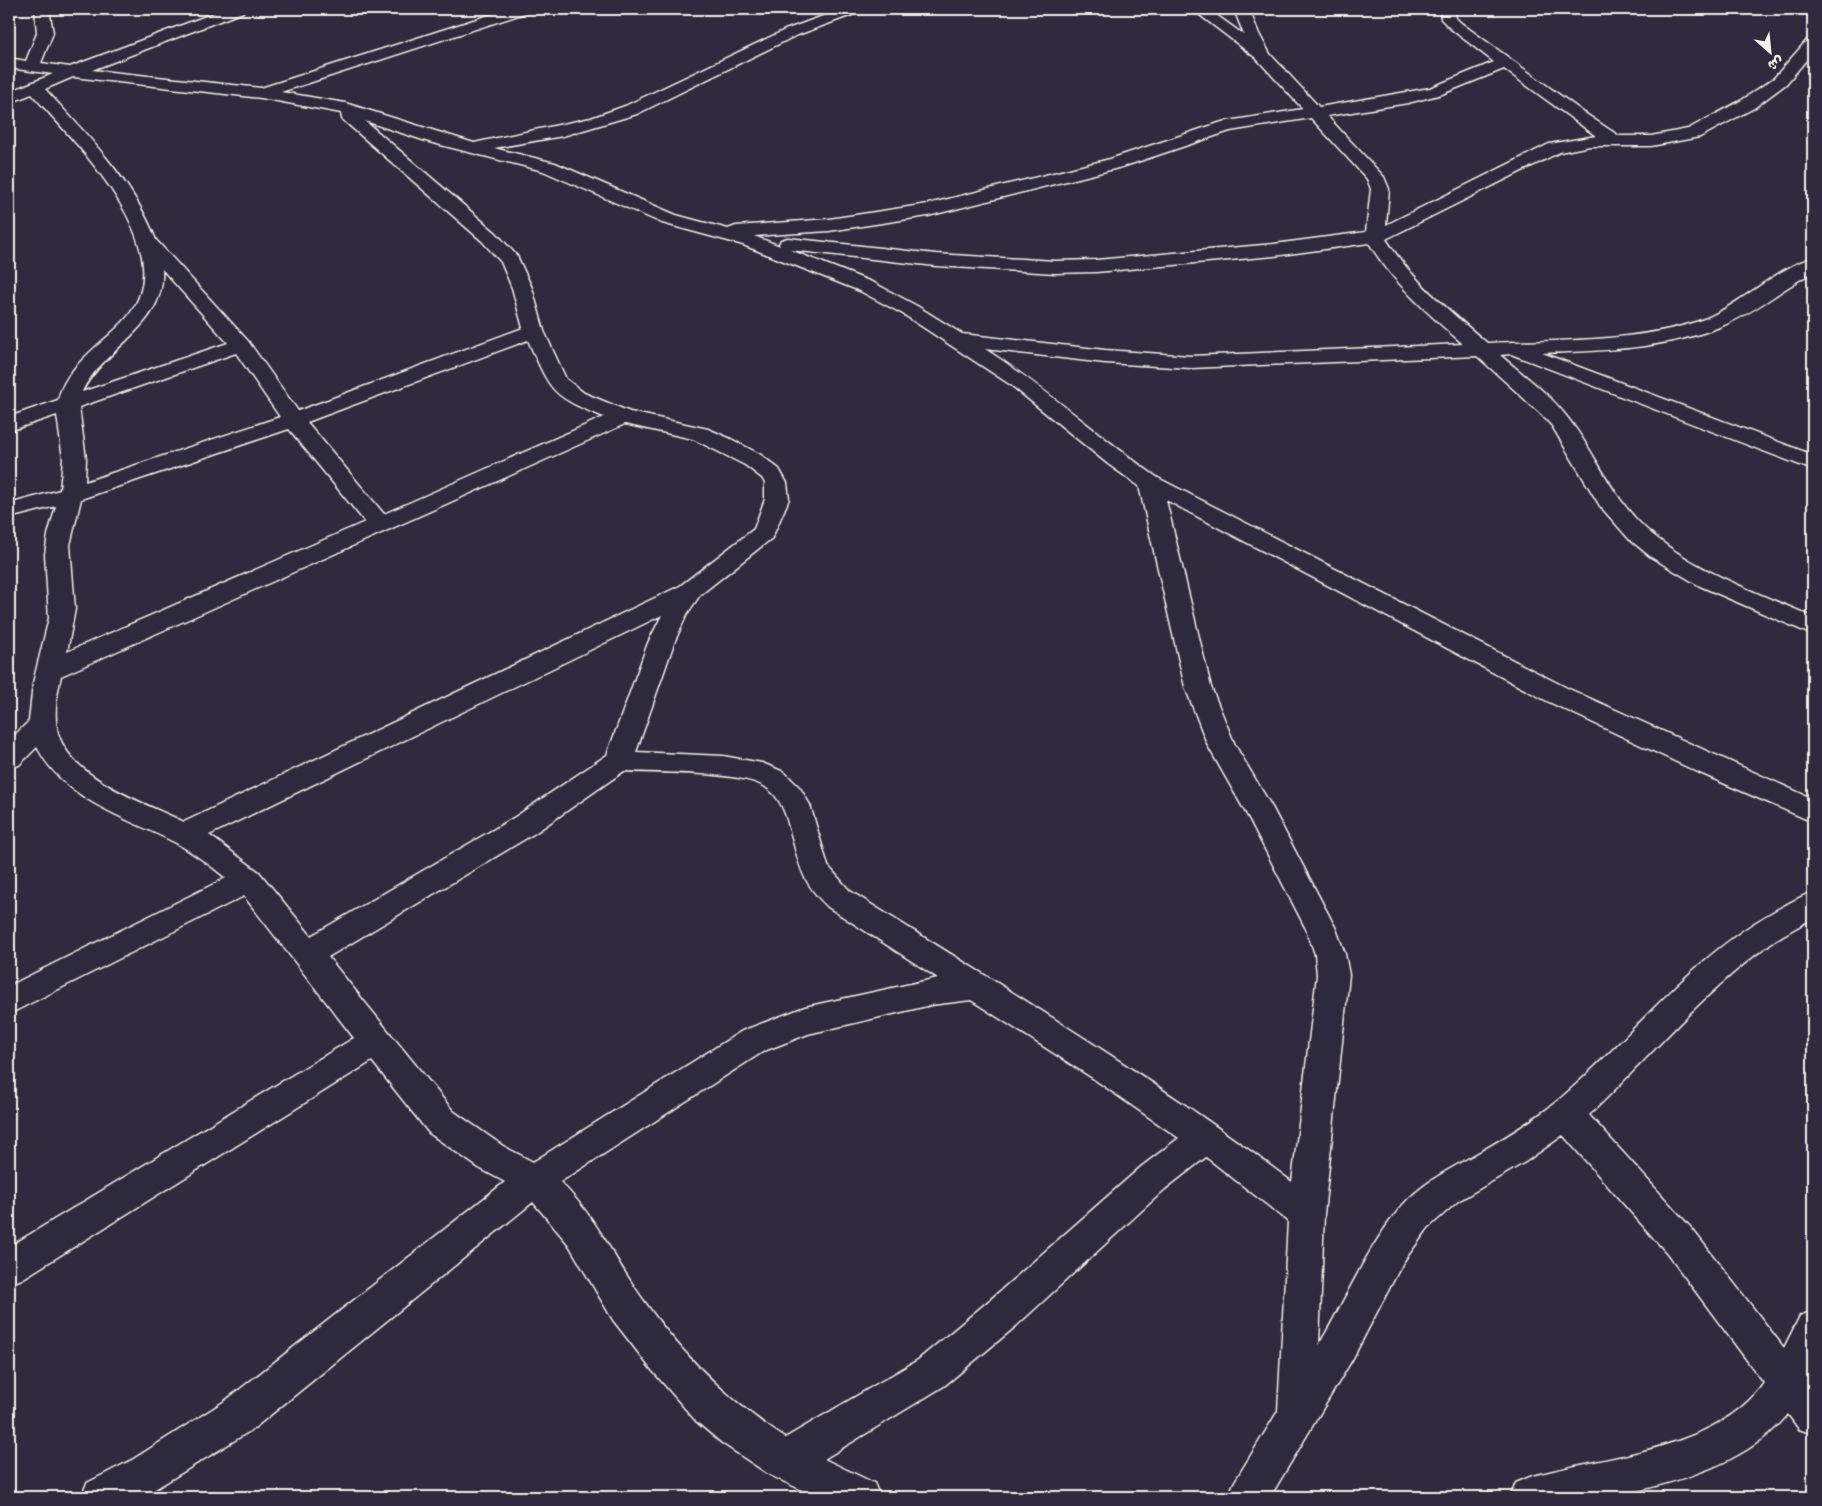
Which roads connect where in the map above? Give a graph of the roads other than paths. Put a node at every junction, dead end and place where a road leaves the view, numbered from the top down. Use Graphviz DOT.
graph roads {
  1 [pos="42,9"];
  2 [pos="238,9"];
  3 [pos="523,9"];
  4 [pos="855,9"];
  5 [pos="1199,9"];
  6 [pos="1242,9"];
  7 [pos="1447,9"];
  8 [pos="1813,42"];
  9 [pos="1264,56"];
  10 [pos="9,63"];
  11 [pos="1506,63"];
  12 [pos="69,72"];
  13 [pos="33,76"];
  14 [pos="261,93"];
  15 [pos="9,98"];
  16 [pos="339,107"];
  17 [pos="1316,113"];
  18 [pos="1615,141"];
  19 [pos="470,147"];
  20 [pos="722,234"];
  21 [pos="1375,237"];
  22 [pos="750,241"];
  23 [pos="150,244"];
  24 [pos="1813,264"];
  25 [pos="534,331"];
  26 [pos="955,339"];
  27 [pos="241,346"];
  28 [pos="1509,347"];
  29 [pos="1482,349"];
  30 [pos="67,405"];
  31 [pos="623,417"];
  32 [pos="293,420"];
  33 [pos="9,424"];
  34 [pos="1813,463"];
  35 [pos="1150,483"];
  36 [pos="70,495"];
  37 [pos="9,511"];
  38 [pos="380,524"];
  39 [pos="690,590"];
  40 [pos="1813,628"];
  41 [pos="50,670"];
  42 [pos="43,724"];
  43 [pos="9,758"];
  44 [pos="619,761"];
  45 [pos="1813,812"];
  46 [pos="185,834"];
  47 [pos="249,880"];
  48 [pos="1813,904"];
  49 [pos="307,954"];
  50 [pos="974,986"];
  51 [pos="9,1001"];
  52 [pos="375,1042"];
  53 [pos="1566,1114"];
  54 [pos="1206,1137"];
  55 [pos="534,1180"];
  56 [pos="1306,1214"];
  57 [pos="9,1267"];
  58 [pos="1813,1328"];
  59 [pos="1785,1381"];
  60 [pos="1813,1414"];
  61 [pos="1297,1417"];
  62 [pos="784,1461"];
  63 [pos="101,1497"];
  64 [pos="860,1497"];
  65 [pos="1248,1497"];
  66 [pos="1530,1497"];
  1 -- 13 [label="street"];
  2 -- 12 [label="street"];
  3 -- 14 [label="street"];
  4 -- 19 [label="street"];
  5 -- 9 [label="street"];
  6 -- 9 [label="street"];
  7 -- 11 [label="street"];
  8 -- 18 [label="street"];
  9 -- 17 [label="street"];
  10 -- 13 [label="street"];
  11 -- 17 [label="street"];
  11 -- 18 [label="street"];
  12 -- 13 [label="street"];
  12 -- 14 [label="street"];
  13 -- 15 [label="street"];
  13 -- 23 [label="street"];
  14 -- 16 [label="street"];
  16 -- 19 [label="street"];
  16 -- 25 [label="street"];
  17 -- 20 [label="street"];
  17 -- 21 [label="street"];
  18 -- 21 [label="street"];
  19 -- 20 [label="street"];
  20 -- 22 [label="street"];
  21 -- 22 [label="street"];
  21 -- 29 [label="street"];
  22 -- 26 [label="street"];
  23 -- 27 [label="street"];
  23 -- 30 [label="street"];
  24 -- 28 [label="street"];
  25 -- 31 [label="street"];
  25 -- 32 [label="street"];
  26 -- 29 [label="street"];
  26 -- 35 [label="street"];
  27 -- 30 [label="street"];
  27 -- 32 [label="street"];
  28 -- 29 [label="street"];
  28 -- 34 [label="street"];
  29 -- 40 [label="street"];
  30 -- 33 [label="street"];
  30 -- 36 [label="street"];
  31 -- 38 [label="street"];
  31 -- 39 [label="street"];
  32 -- 36 [label="street"];
  32 -- 38 [label="street"];
  35 -- 45 [label="street"];
  35 -- 56 [label="street"];
  36 -- 37 [label="street"];
  36 -- 41 [label="street"];
  38 -- 41 [label="street"];
  39 -- 44 [label="street"];
  39 -- 46 [label="street"];
  41 -- 42 [label="street"];
  42 -- 43 [label="street"];
  42 -- 46 [label="street"];
  44 -- 49 [label="street"];
  44 -- 50 [label="street"];
  46 -- 47 [label="street"];
  47 -- 49 [label="street"];
  47 -- 51 [label="street"];
  48 -- 53 [label="street"];
  49 -- 52 [label="street"];
  50 -- 54 [label="street"];
  50 -- 55 [label="street"];
  52 -- 55 [label="street"];
  52 -- 57 [label="street"];
  53 -- 59 [label="street"];
  53 -- 61 [label="street"];
  54 -- 56 [label="street"];
  54 -- 62 [label="street"];
  55 -- 62 [label="street"];
  55 -- 63 [label="street"];
  56 -- 61 [label="street"];
  58 -- 59 [label="street"];
  59 -- 60 [label="street"];
  59 -- 66 [label="street"];
  61 -- 65 [label="street"];
  62 -- 64 [label="street"];
}
